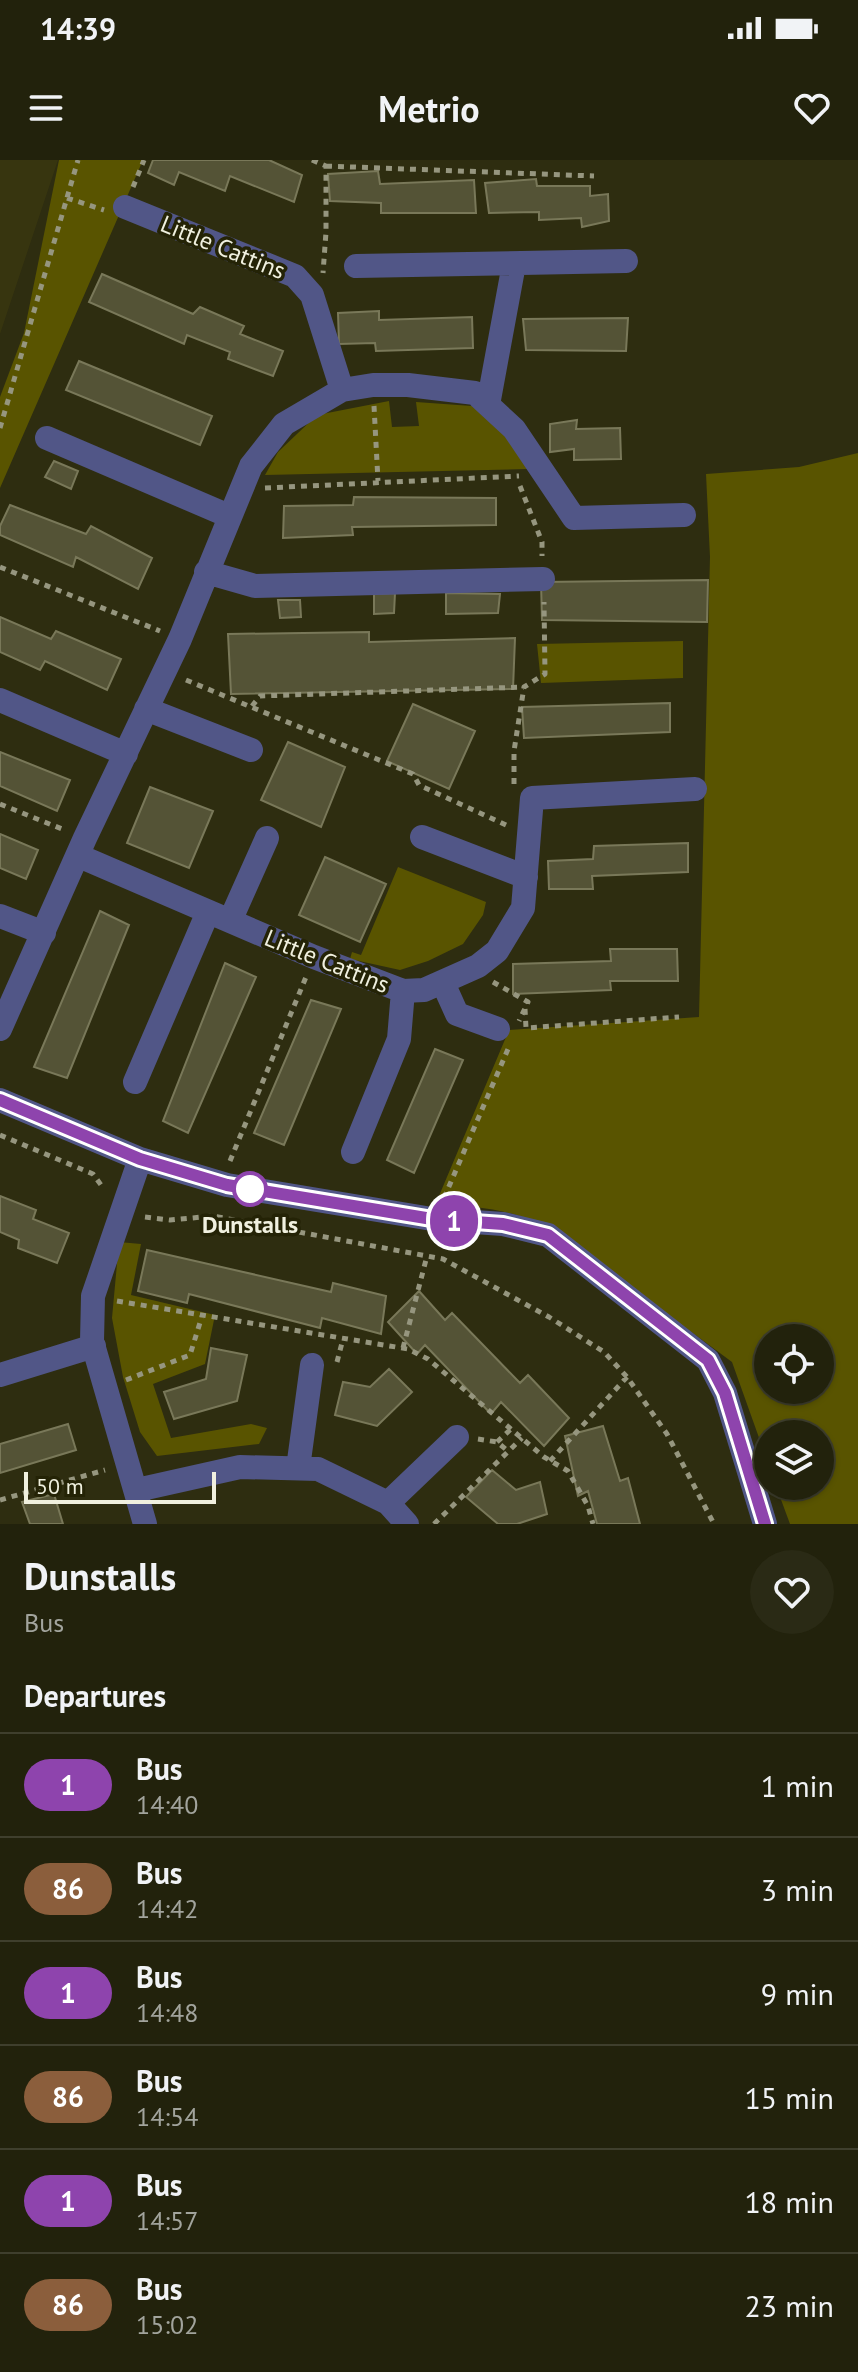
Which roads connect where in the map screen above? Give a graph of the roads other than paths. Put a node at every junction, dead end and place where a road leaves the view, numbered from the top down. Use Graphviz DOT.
graph roads {
  1 [pos="116,209"];
  2 [pos="626,261"];
  3 [pos="514,264"];
  4 [pos="356,266"];
  5 [pos="342,390"];
  6 [pos="488,405"];
  7 [pos="47,438"];
  8 [pos="684,515"];
  9 [pos="229,516"];
  10 [pos="206,572"];
  11 [pos="543,579"];
  12 [pos="0,700"];
  13 [pos="146,709"];
  14 [pos="251,750"];
  15 [pos="126,754"];
  16 [pos="695,789"];
  17 [pos="422,837"];
  18 [pos="267,838"];
  19 [pos="82,847"];
  20 [pos="526,877"];
  21 [pos="0,916"];
  22 [pos="219,917"];
  23 [pos="44,933"];
  24 [pos="443,983"];
  25 [pos="403,991"];
  26 [pos="0,1029"];
  27 [pos="510,1029"];
  28 [pos="135,1082"];
  29 [pos="0,1100"];
  30 [pos="353,1152"];
  31 [pos="140,1159"];
  32 [pos="94,1346"];
  33 [pos="312,1365"];
  34 [pos="0,1375"];
  35 [pos="457,1437"];
  36 [pos="298,1468"];
  37 [pos="137,1490"];
  38 [pos="388,1503"];
  39 [pos="145,1524"];
  40 [pos="407,1524"];
  41 [pos="765,1524"];
  1 -- 5 [label="street, Little Cattins"];
  2 -- 3 [label="street"];
  3 -- 4 [label="street"];
  3 -- 6 [label="street"];
  5 -- 6 [label="street"];
  5 -- 9 [label="street"];
  6 -- 8 [label="street"];
  7 -- 9 [label="street"];
  9 -- 10 [label="street"];
  10 -- 11 [label="street"];
  10 -- 13 [label="street"];
  12 -- 15 [label="street"];
  13 -- 14 [label="street"];
  13 -- 15 [label="street"];
  15 -- 19 [label="street"];
  16 -- 20 [label="street, Little Cattins"];
  17 -- 20 [label="street"];
  18 -- 22 [label="street"];
  19 -- 22 [label="street, Little Cattins"];
  19 -- 23 [label="street"];
  20 -- 24 [label="street, Little Cattins"];
  21 -- 23 [label="street"];
  22 -- 25 [label="street, Little Cattins"];
  22 -- 28 [label="street"];
  23 -- 26 [label="street"];
  24 -- 25 [label="street, Little Cattins"];
  24 -- 27 [label="street"];
  25 -- 30 [label="street"];
  29 -- 31 [label="street"];
  31 -- 32 [label="street"];
  31 -- 41 [label="street"];
  32 -- 34 [label="street"];
  32 -- 37 [label="street"];
  33 -- 36 [label="street"];
  35 -- 38 [label="street"];
  36 -- 37 [label="street"];
  36 -- 38 [label="street"];
  37 -- 39 [label="street"];
  38 -- 40 [label="street"];
}
